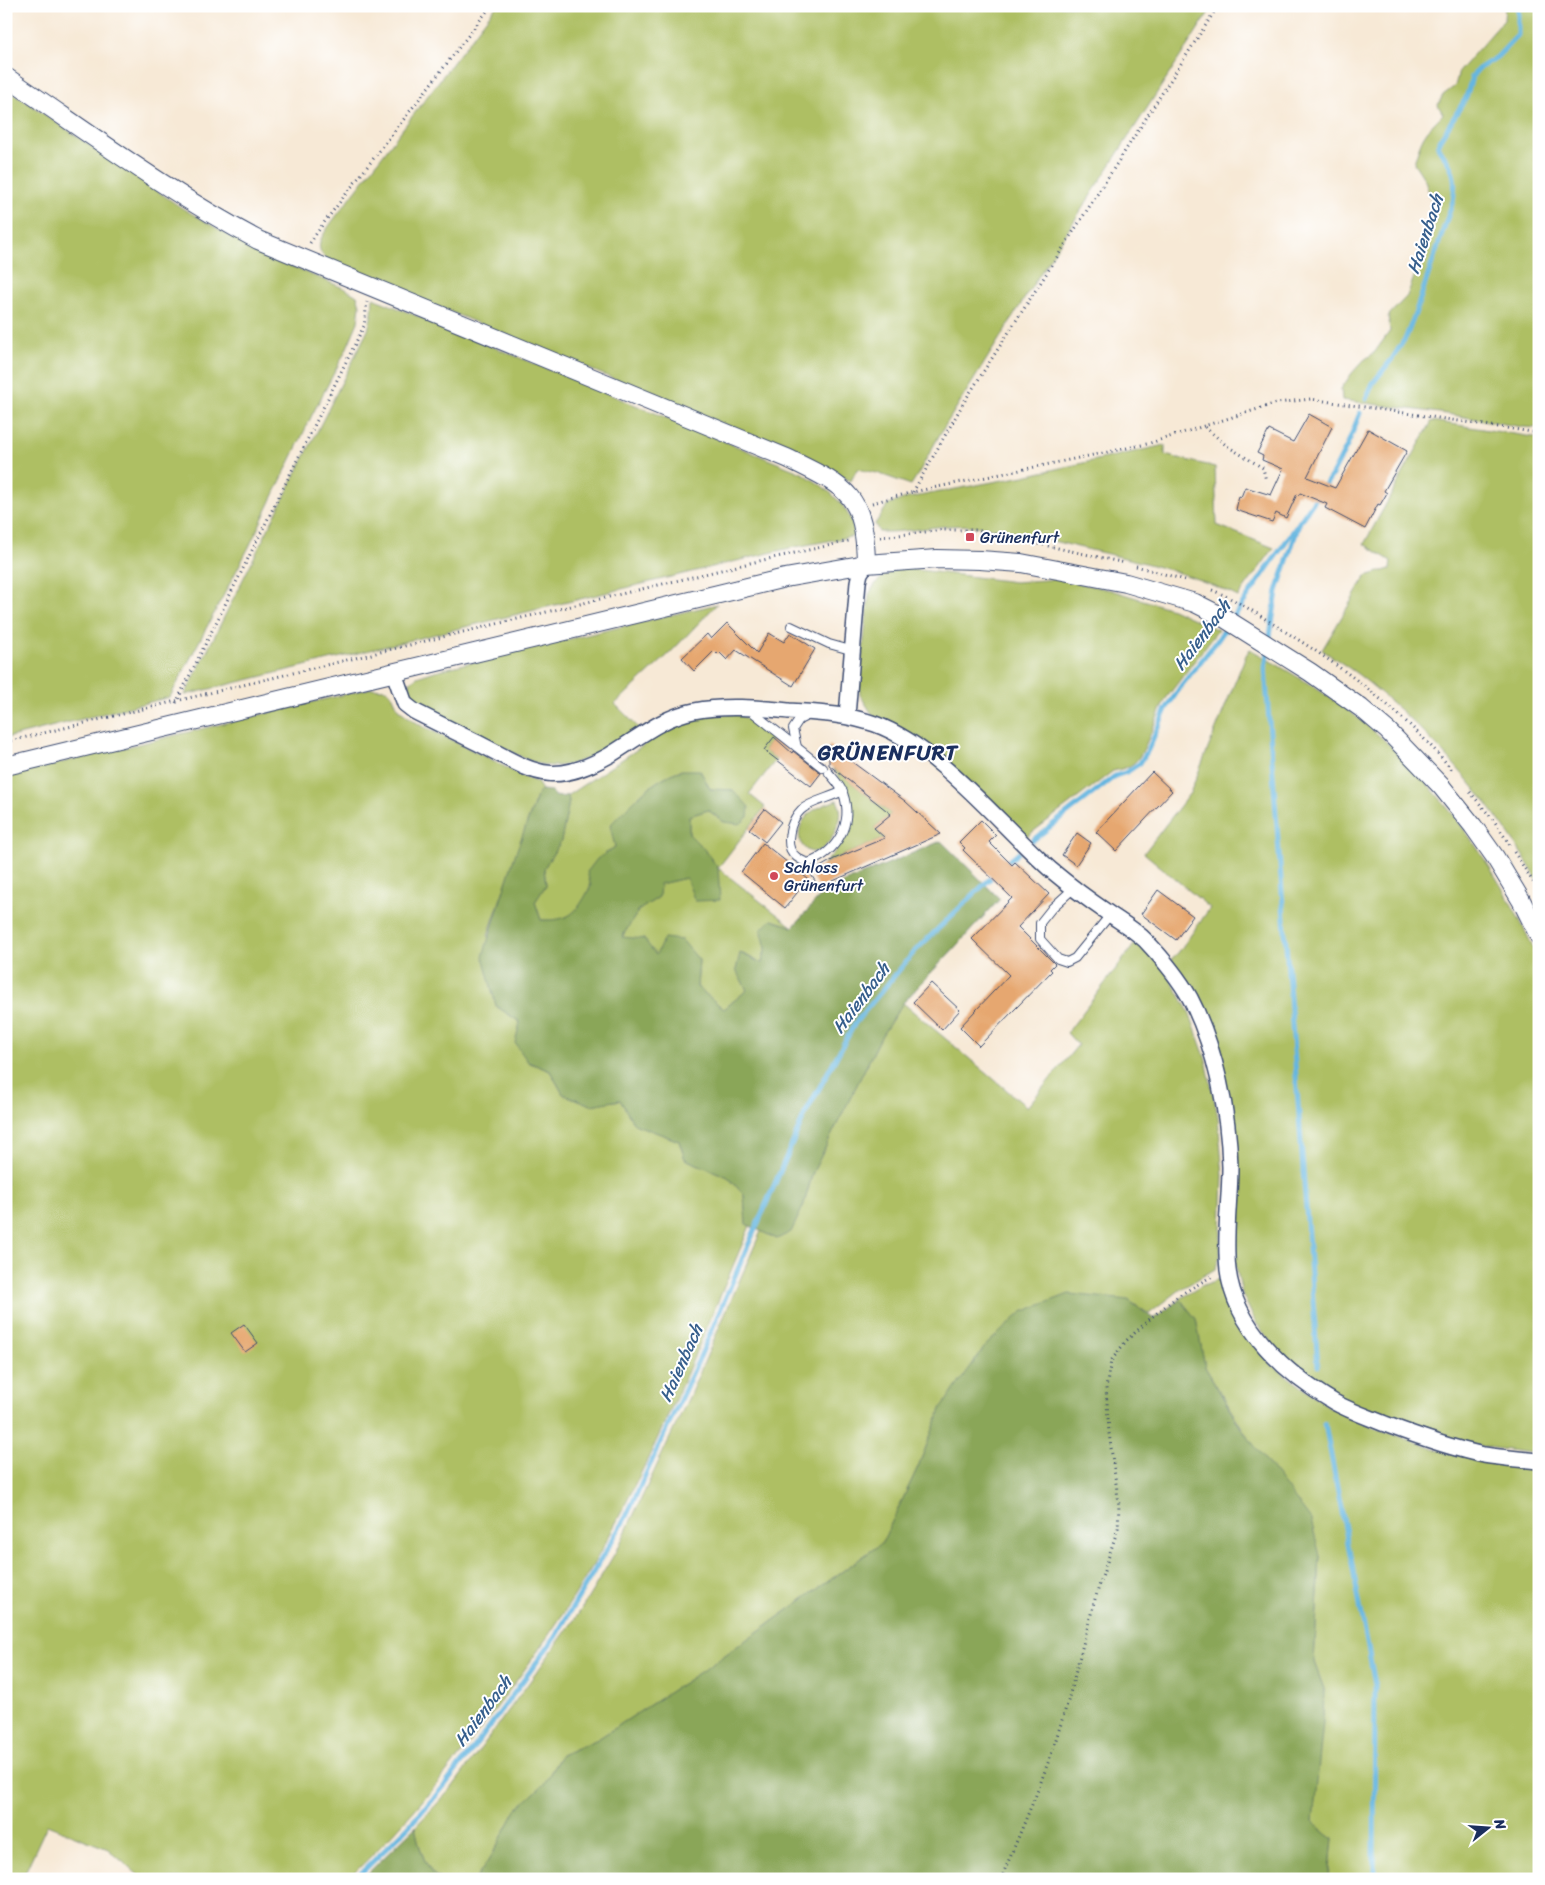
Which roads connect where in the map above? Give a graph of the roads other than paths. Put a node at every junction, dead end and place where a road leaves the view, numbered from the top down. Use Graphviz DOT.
graph roads {
  1 [pos="6,77"];
  2 [pos="866,564"];
  3 [pos="791,626"];
  4 [pos="854,651"];
  5 [pos="394,672"];
  6 [pos="746,707"];
  7 [pos="818,712"];
  8 [pos="847,716"];
  9 [pos="797,747"];
  10 [pos="6,766"];
  11 [pos="843,791"];
  12 [pos="1074,888"];
  13 [pos="1110,915"];
  14 [pos="1539,936"];
  15 [pos="1539,1461"];
  1 -- 2 [label="street"];
  2 -- 4 [label="street"];
  2 -- 5 [label="street"];
  2 -- 14 [label="street"];
  3 -- 4 [label="lane"];
  4 -- 8 [label="street"];
  5 -- 6 [label="street"];
  5 -- 10 [label="street"];
  6 -- 7 [label="street"];
  6 -- 9 [label="lane"];
  7 -- 8 [label="street"];
  7 -- 9 [label="lane"];
  8 -- 12 [label="street"];
  9 -- 11 [label="lane"];
  11 -- 11 [label="lane"];
  12 -- 13 [label="street"];
  12 -- 13 [label="lane"];
  13 -- 15 [label="street"];
}
